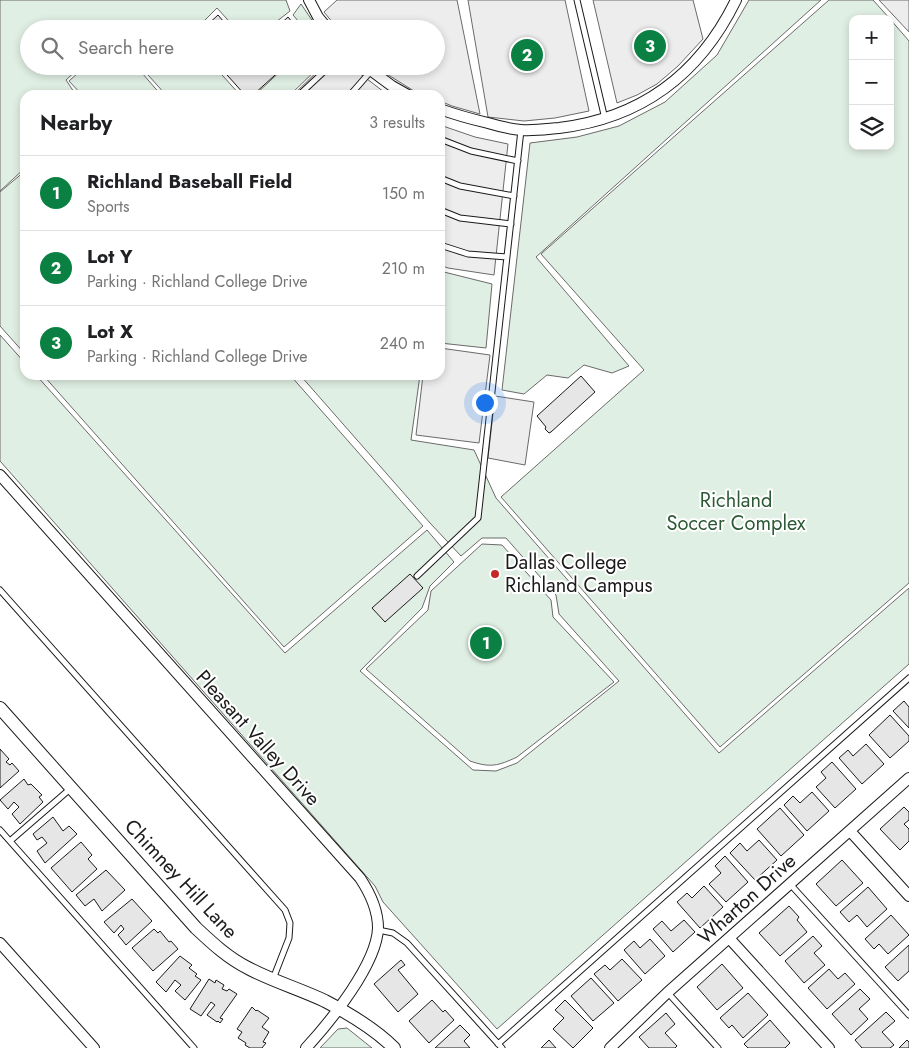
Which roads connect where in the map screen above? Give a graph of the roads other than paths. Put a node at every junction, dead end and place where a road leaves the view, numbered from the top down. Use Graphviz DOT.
graph roads {
  1 [pos="309,0"];
  2 [pos="577,0"];
  3 [pos="734,1"];
  4 [pos="320,20"];
  5 [pos="320,75"];
  6 [pos="364,75"];
  7 [pos="376,75"];
  8 [pos="304,90"];
  9 [pos="353,90"];
  10 [pos="397,90"];
  11 [pos="445,111"];
  12 [pos="605,119"];
  13 [pos="521,130"];
  14 [pos="445,142"];
  15 [pos="518,161"];
  16 [pos="445,180"];
  17 [pos="514,196"];
  18 [pos="445,212"];
  19 [pos="510,224"];
  20 [pos="445,247"];
  21 [pos="507,256"];
  22 [pos="0,475"];
  23 [pos="417,576"];
  24 [pos="0,590"];
  25 [pos="909,678"];
  26 [pos="0,708"];
  27 [pos="909,778"];
  28 [pos="71,788"];
  29 [pos="0,830"];
  30 [pos="850,830"];
  31 [pos="10,841"];
  32 [pos="790,884"];
  33 [pos="909,896"];
  34 [pos="378,930"];
  35 [pos="729,938"];
  36 [pos="0,943"];
  37 [pos="272,980"];
  38 [pos="667,992"];
  39 [pos="338,1009"];
  40 [pos="909,1015"];
  41 [pos="500,1046"];
  42 [pos="611,1047"];
  43 [pos="94,1048"];
  44 [pos="194,1048"];
  45 [pos="306,1048"];
  46 [pos="394,1048"];
  47 [pos="718,1048"];
  48 [pos="829,1048"];
  1 -- 4 [label="street"];
  2 -- 12 [label="lane"];
  3 -- 12 [label="street"];
  5 -- 8 [label="lane"];
  6 -- 9 [label="lane"];
  7 -- 10 [label="street"];
  11 -- 13 [label="street"];
  12 -- 13 [label="street"];
  13 -- 15 [label="lane"];
  14 -- 15 [label="lane"];
  15 -- 17 [label="lane"];
  16 -- 17 [label="lane"];
  17 -- 19 [label="lane"];
  18 -- 19 [label="lane"];
  19 -- 21 [label="lane"];
  20 -- 21 [label="lane"];
  21 -- 23 [label="lane"];
  22 -- 34 [label="street, Pleasant Valley Drive"];
  24 -- 37 [label="lane"];
  25 -- 41 [label="lane"];
  26 -- 28 [label="street, Chimney Hill Lane"];
  27 -- 30 [label="street, Wharton Drive"];
  28 -- 31 [label="lane"];
  28 -- 37 [label="street, Chimney Hill Lane"];
  29 -- 31 [label="lane"];
  30 -- 32 [label="street, Wharton Drive"];
  30 -- 33 [label="street"];
  31 -- 44 [label="lane"];
  32 -- 35 [label="street, Wharton Drive"];
  32 -- 40 [label="lane"];
  34 -- 39 [label="street, Pleasant Valley Drive"];
  34 -- 41 [label="lane"];
  35 -- 38 [label="street, Wharton Drive"];
  35 -- 48 [label="street"];
  36 -- 43 [label="street"];
  37 -- 39 [label="street, Chimney Hill Lane"];
  38 -- 42 [label="street, Wharton Drive"];
  38 -- 47 [label="lane"];
  39 -- 45 [label="street, Pleasant Valley Drive"];
  39 -- 46 [label="street, Chimney Hill Lane"];
}
